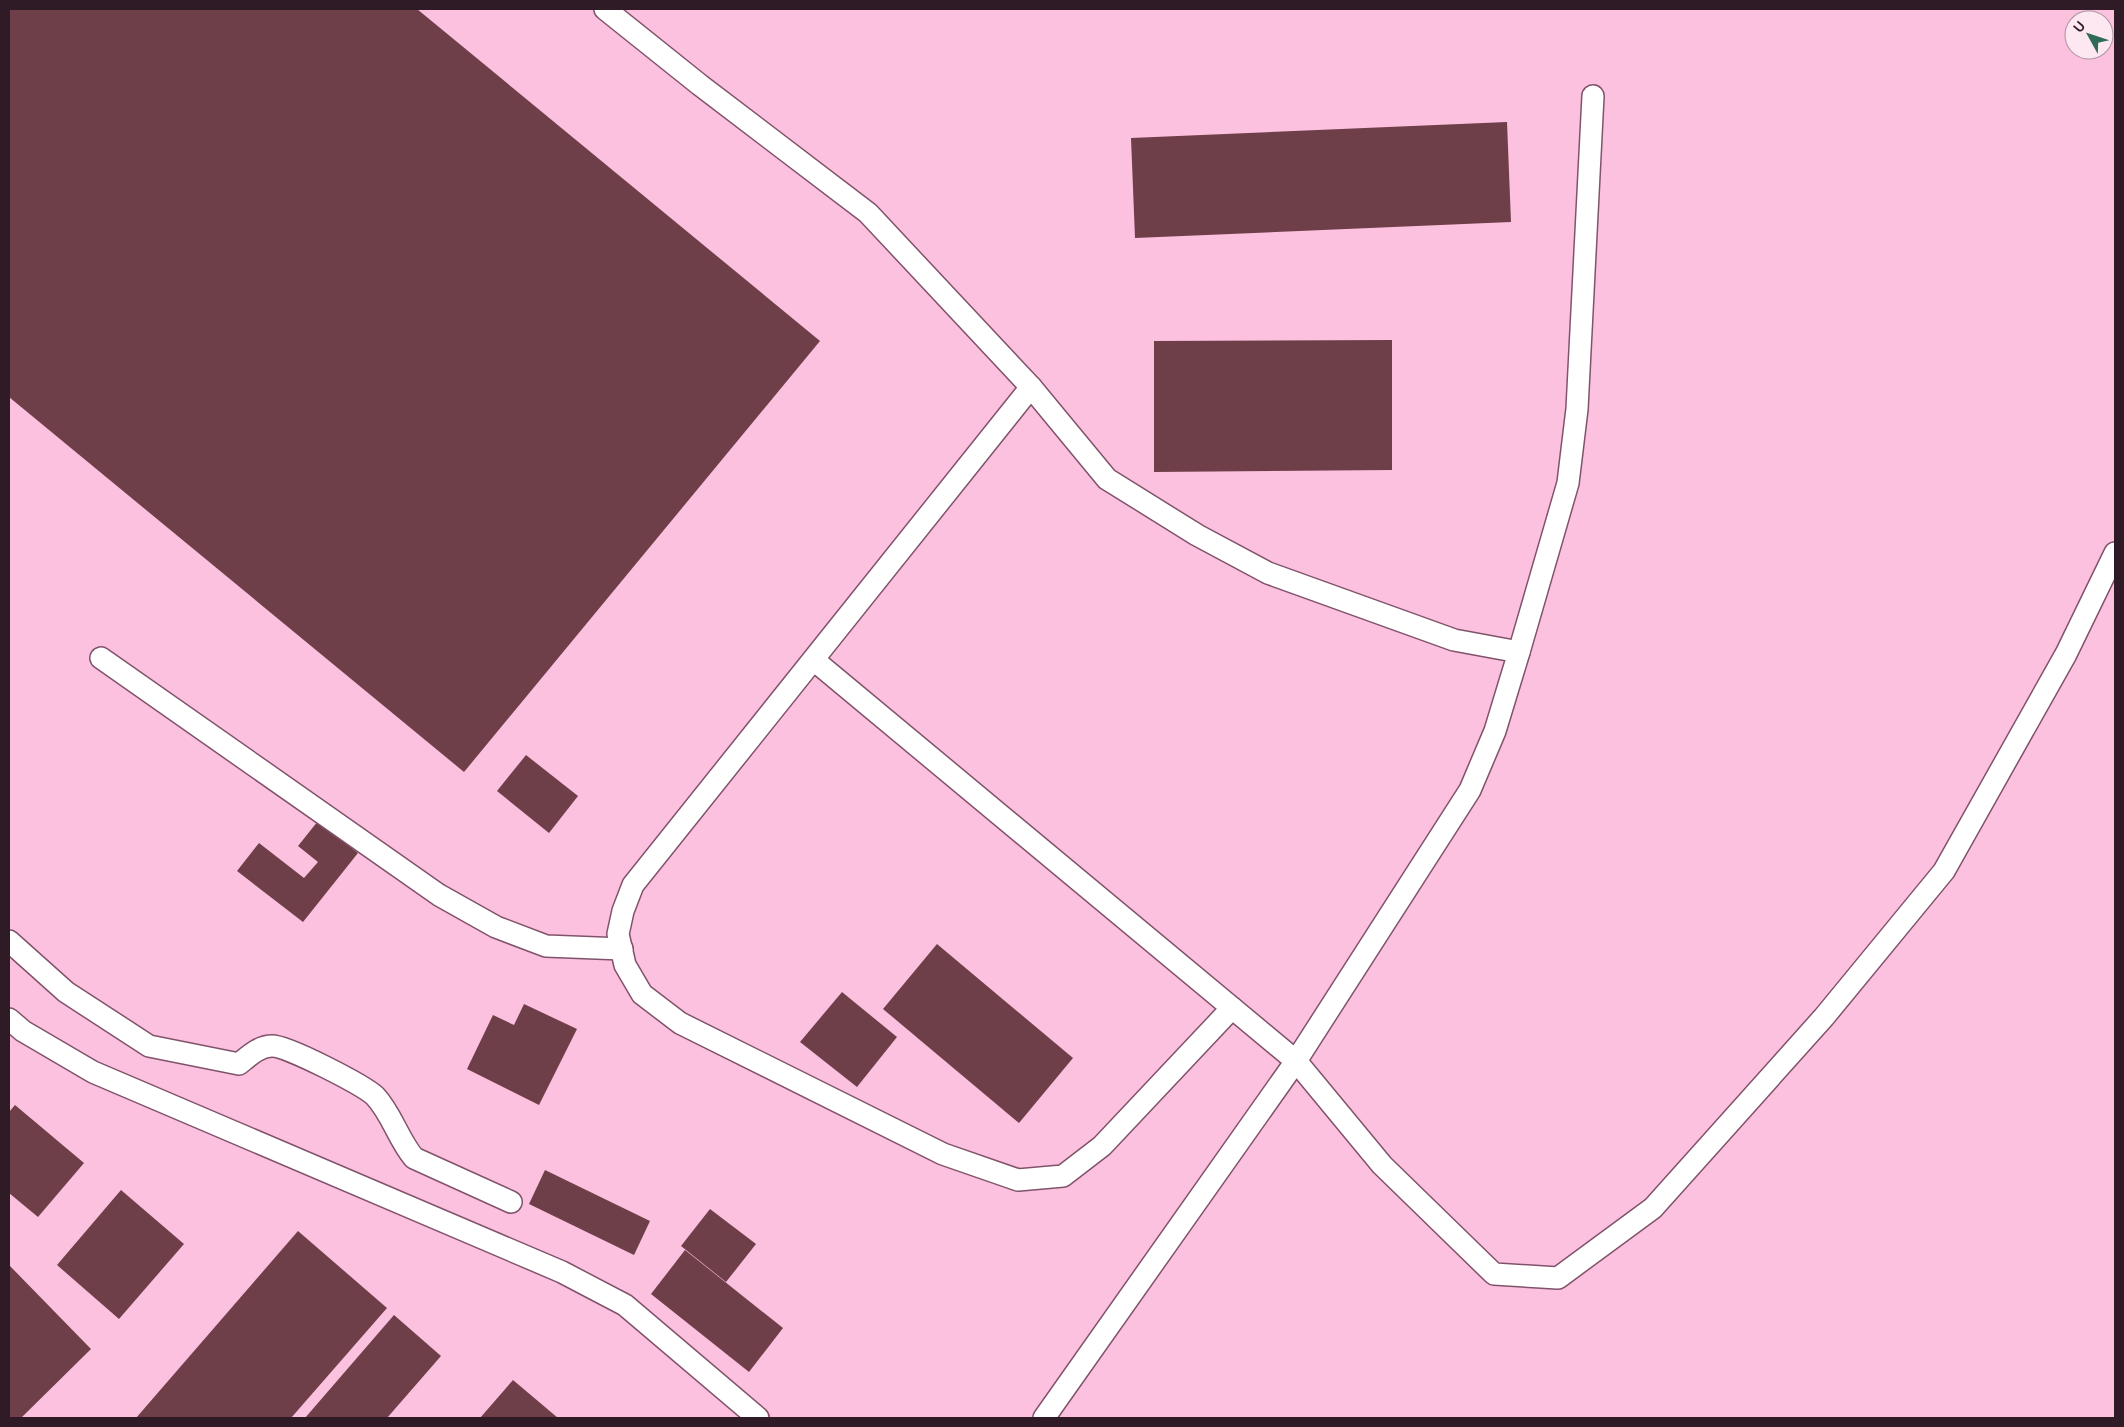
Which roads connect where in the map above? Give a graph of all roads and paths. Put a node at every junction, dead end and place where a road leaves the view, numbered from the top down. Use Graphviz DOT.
graph roads {
  1 [pos="605,9"];
  2 [pos="1593,96"];
  3 [pos="1031,387"];
  4 [pos="2115,553"];
  5 [pos="1519,652"];
  6 [pos="101,658"];
  7 [pos="815,661"];
  8 [pos="9,941"];
  9 [pos="622,949"];
  10 [pos="1232,1008"];
  11 [pos="9,1020"];
  12 [pos="1296,1061"];
  13 [pos="511,1202"];
  14 [pos="758,1418"];
  15 [pos="1044,1418"];
  1 -- 3 [label="lane"];
  2 -- 5 [label="lane"];
  3 -- 5 [label="lane"];
  3 -- 7 [label="lane"];
  4 -- 12 [label="lane"];
  5 -- 12 [label="lane"];
  6 -- 9 [label="lane"];
  7 -- 9 [label="lane"];
  7 -- 10 [label="lane"];
  8 -- 13 [label="lane"];
  9 -- 10 [label="lane"];
  10 -- 12 [label="lane"];
  11 -- 14 [label="lane"];
  12 -- 15 [label="lane"];
}
